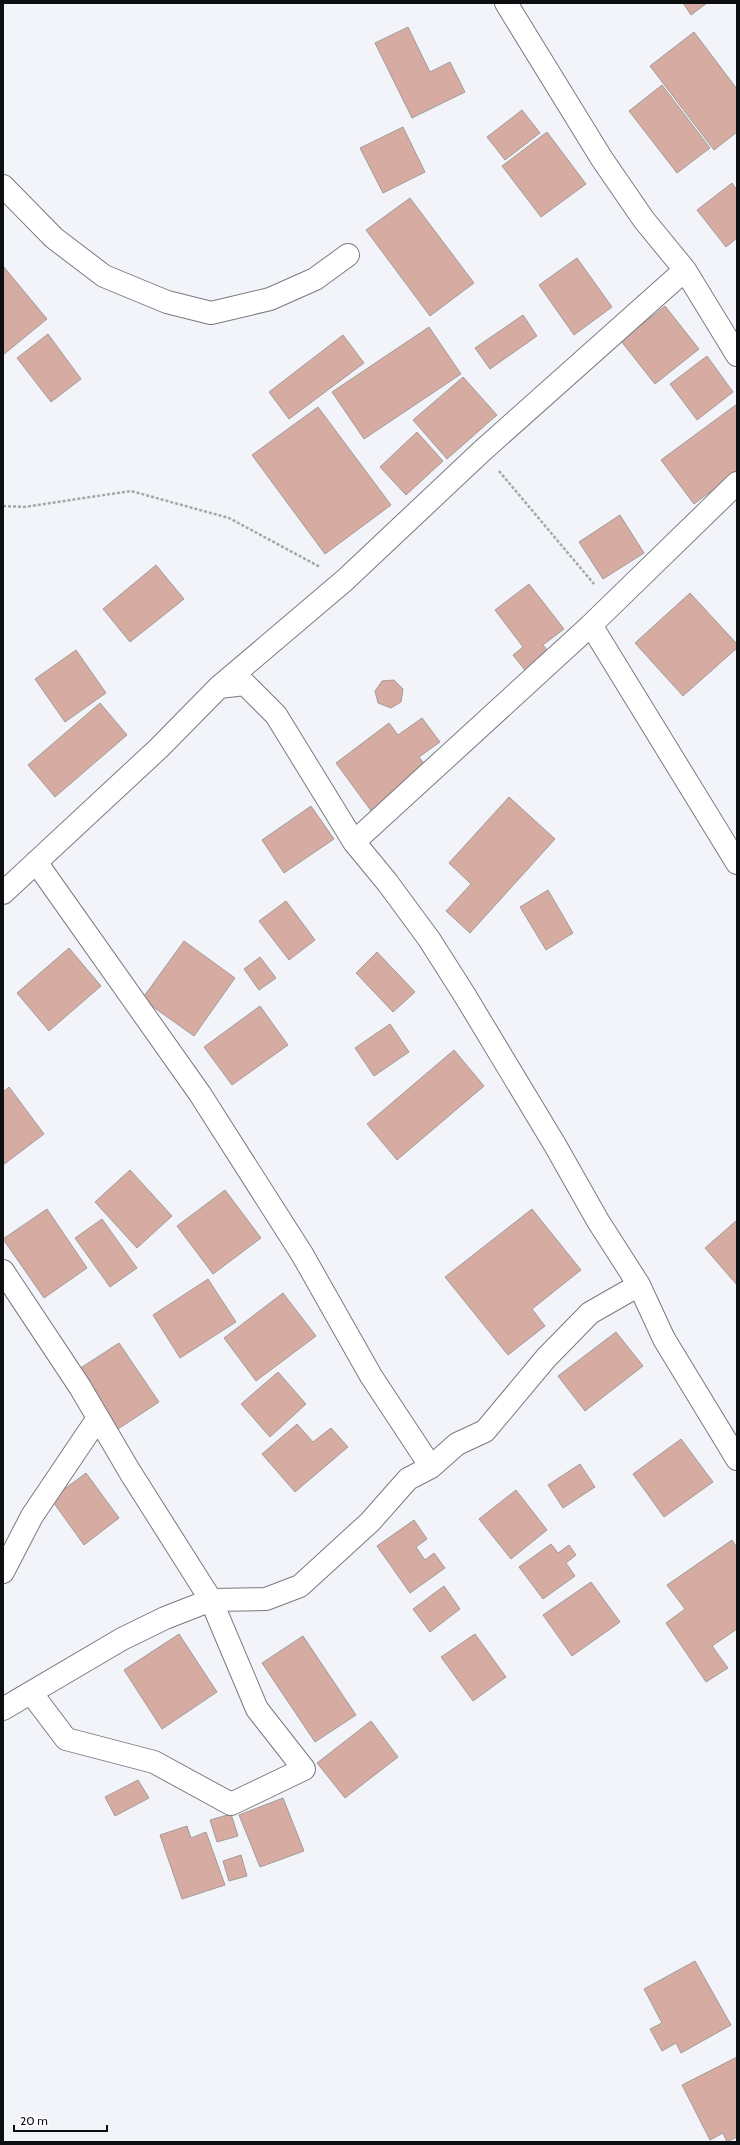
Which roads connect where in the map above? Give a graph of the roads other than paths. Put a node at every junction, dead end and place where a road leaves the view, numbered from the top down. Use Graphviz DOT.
graph roads {
  1 [pos="506,3"];
  2 [pos="3,186"];
  3 [pos="348,255"];
  4 [pos="685,270"];
  5 [pos="737,356"];
  6 [pos="737,483"];
  7 [pos="591,625"];
  8 [pos="219,687"];
  9 [pos="354,842"];
  10 [pos="36,862"];
  11 [pos="737,863"];
  12 [pos="3,892"];
  13 [pos="3,1271"];
  14 [pos="639,1285"];
  15 [pos="98,1418"];
  16 [pos="737,1459"];
  17 [pos="431,1467"];
  18 [pos="3,1572"];
  19 [pos="211,1600"];
  20 [pos="32,1694"];
  21 [pos="3,1709"];
  1 -- 4 [label="street"];
  2 -- 3 [label="street"];
  4 -- 5 [label="street"];
  4 -- 8 [label="street"];
  6 -- 7 [label="street"];
  7 -- 9 [label="street"];
  7 -- 11 [label="street"];
  8 -- 9 [label="street"];
  8 -- 10 [label="street"];
  9 -- 14 [label="street"];
  10 -- 12 [label="street"];
  10 -- 17 [label="street"];
  13 -- 15 [label="street"];
  14 -- 16 [label="street"];
  14 -- 17 [label="street"];
  15 -- 18 [label="street"];
  15 -- 19 [label="street"];
  17 -- 19 [label="street"];
  19 -- 20 [label="street"];
  19 -- 20 [label="street"];
  20 -- 21 [label="street"];
}
